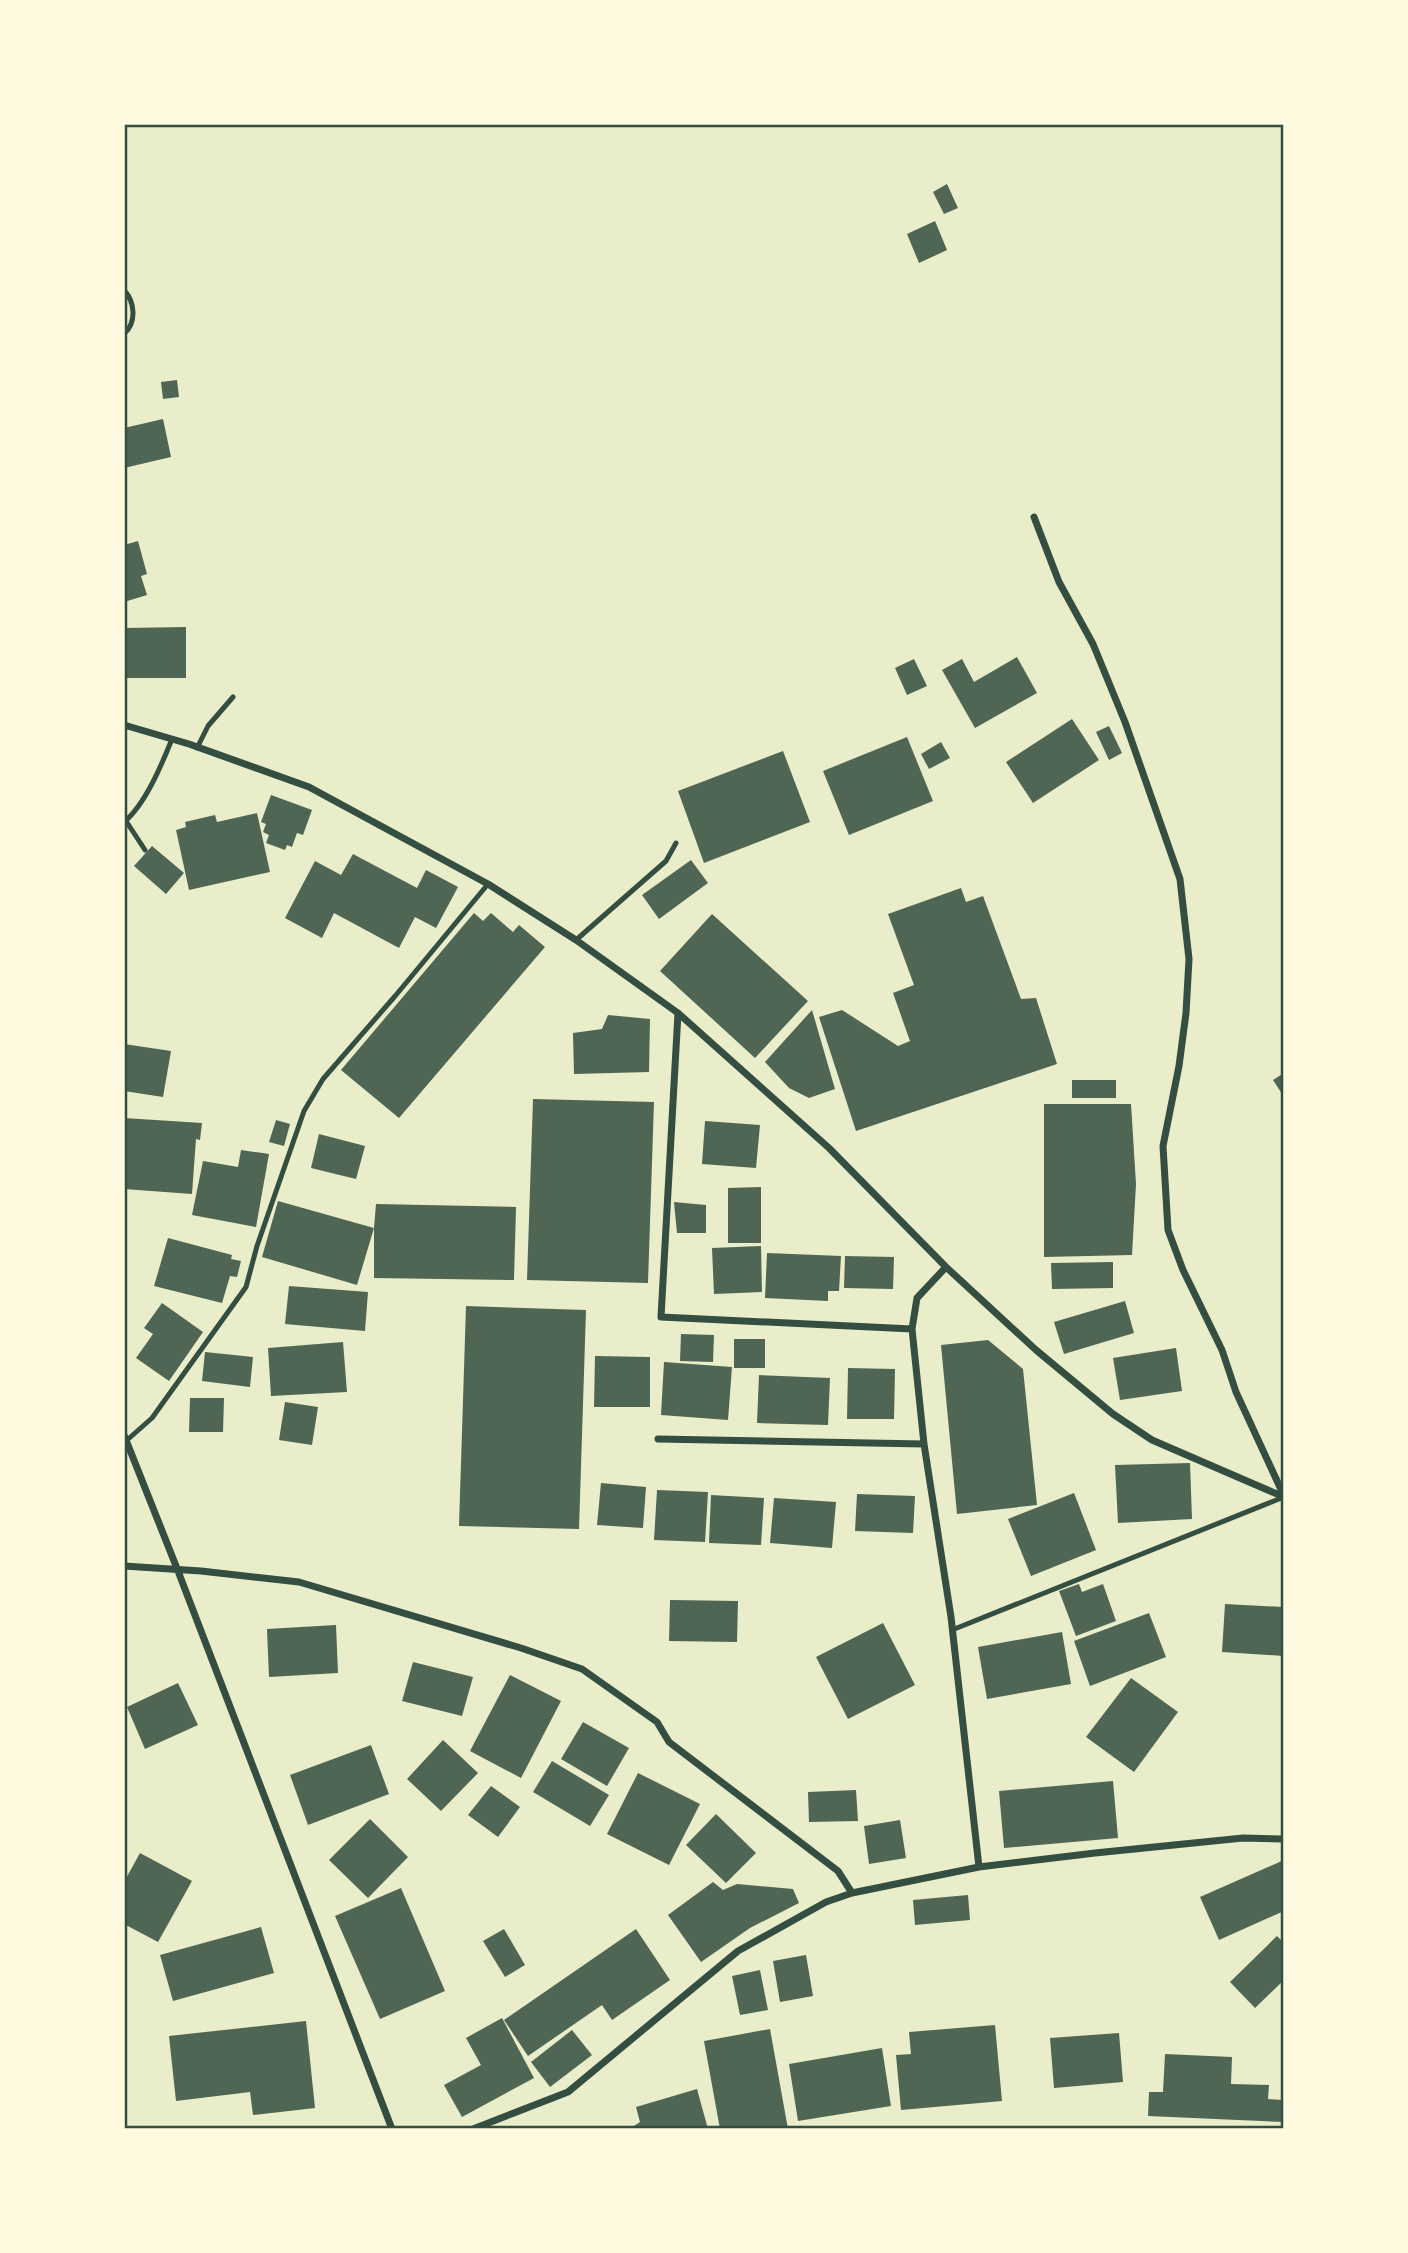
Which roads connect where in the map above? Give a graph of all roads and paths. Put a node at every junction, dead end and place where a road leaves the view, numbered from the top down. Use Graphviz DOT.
graph roads {
  1 [pos="124,290"];
  2 [pos="124,334"];
  3 [pos="1034,517"];
  4 [pos="233,697"];
  5 [pos="124,725"];
  6 [pos="172,739"];
  7 [pos="197,748"];
  8 [pos="125,822"];
  9 [pos="676,843"];
  10 [pos="145,850"];
  11 [pos="488,884"];
  12 [pos="576,940"];
  13 [pos="678,1013"];
  14 [pos="946,1267"];
  15 [pos="912,1329"];
  16 [pos="125,1438"];
  17 [pos="658,1439"];
  18 [pos="924,1444"];
  19 [pos="1284,1497"];
  20 [pos="124,1566"];
  21 [pos="178,1571"];
  22 [pos="952,1630"];
  23 [pos="1284,1839"];
  24 [pos="978,1867"];
  25 [pos="852,1893"];
  26 [pos="391,2129"];
  27 [pos="473,2129"];
  1 -- 2 [label="lane"];
  3 -- 19 [label="street"];
  4 -- 7 [label="lane"];
  5 -- 6 [label="street"];
  6 -- 7 [label="street"];
  6 -- 8 [label="lane"];
  7 -- 11 [label="street"];
  8 -- 10 [label="lane"];
  9 -- 12 [label="lane"];
  11 -- 12 [label="street"];
  11 -- 16 [label="lane"];
  12 -- 13 [label="street"];
  13 -- 14 [label="street"];
  13 -- 15 [label="street"];
  14 -- 15 [label="street"];
  14 -- 19 [label="street"];
  15 -- 18 [label="street"];
  16 -- 21 [label="street"];
  17 -- 18 [label="street"];
  18 -- 22 [label="street"];
  19 -- 22 [label="lane"];
  20 -- 21 [label="street"];
  21 -- 25 [label="street"];
  21 -- 26 [label="street"];
  22 -- 24 [label="street"];
  23 -- 24 [label="street"];
  24 -- 25 [label="street"];
  25 -- 27 [label="street"];
}
